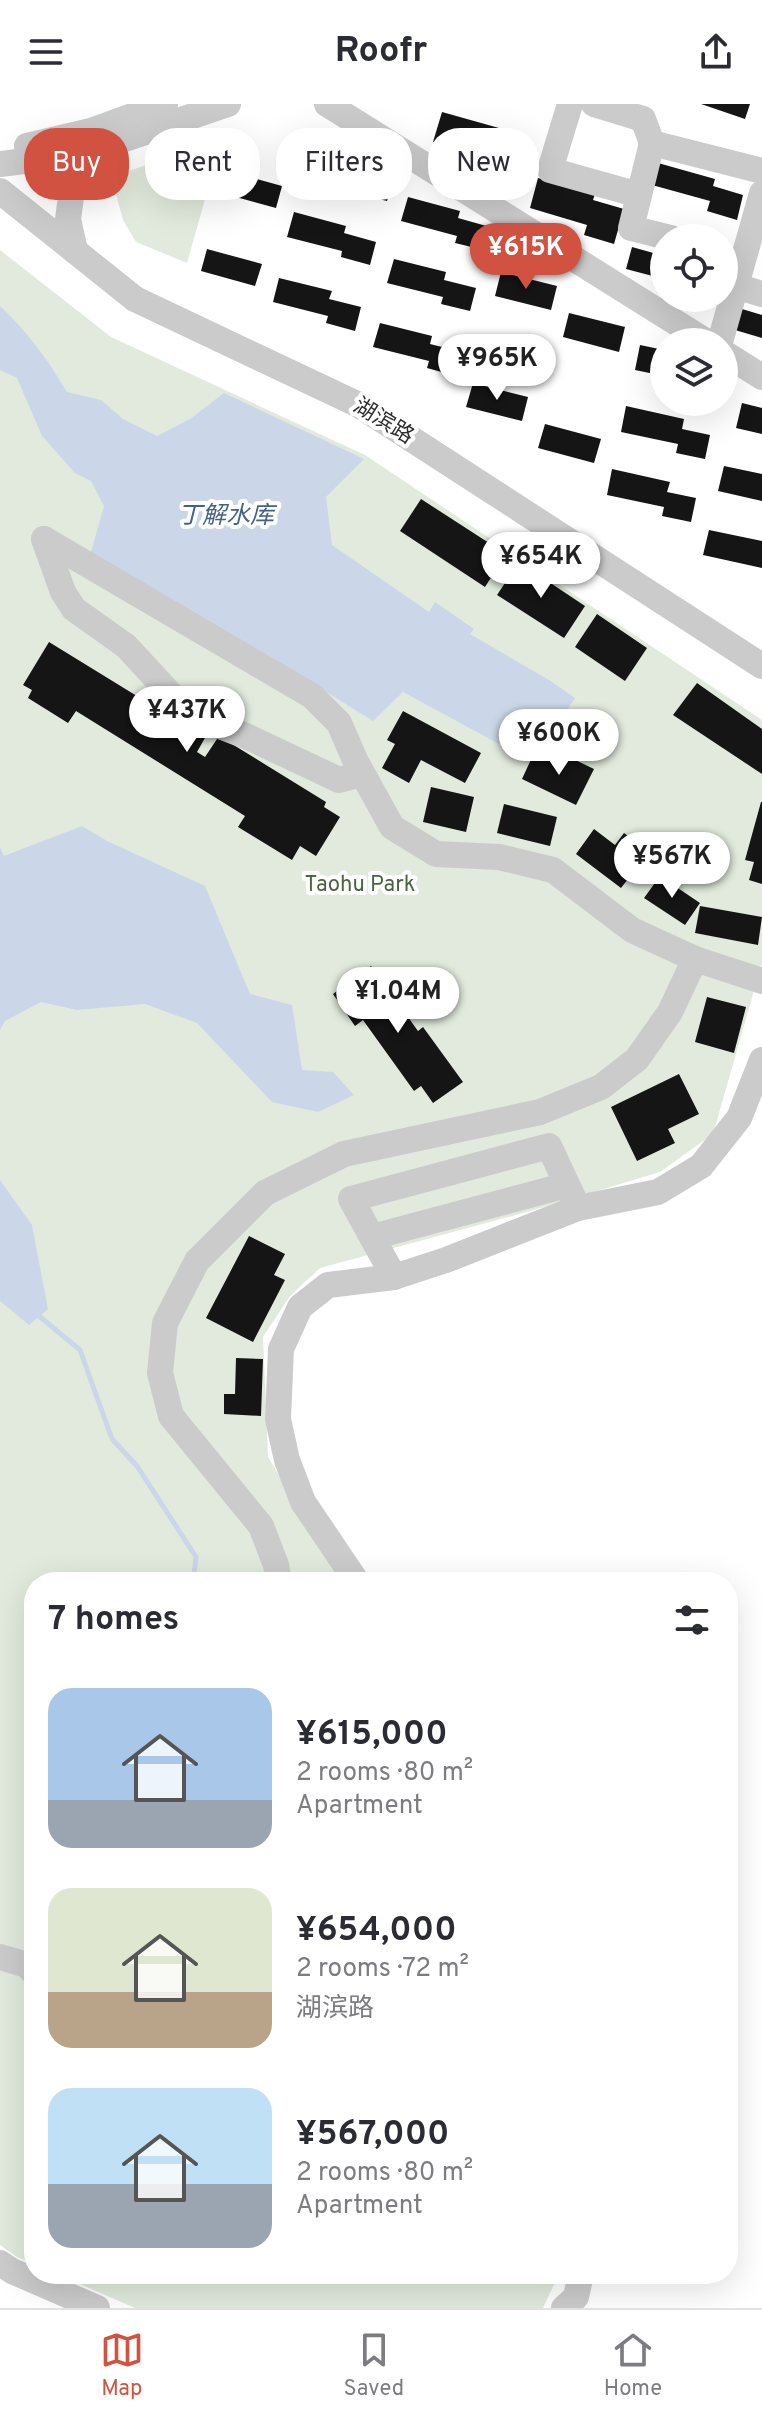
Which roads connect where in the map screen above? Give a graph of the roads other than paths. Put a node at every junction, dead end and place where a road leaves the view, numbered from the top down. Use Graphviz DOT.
graph roads {
  1 [pos="165,104"];
  2 [pos="228,104"];
  3 [pos="327,104"];
  4 [pos="570,104"];
  5 [pos="594,104"];
  6 [pos="129,138"];
  7 [pos="652,143"];
  8 [pos="0,146"];
  9 [pos="24,161"];
  10 [pos="0,164"];
  11 [pos="762,171"];
  12 [pos="0,191"];
  13 [pos="639,195"];
  14 [pos="762,195"];
  15 [pos="71,200"];
  16 [pos="650,233"];
  17 [pos="738,246"];
  18 [pos="75,251"];
  19 [pos="738,287"];
  20 [pos="762,294"];
  21 [pos="685,328"];
  22 [pos="738,362"];
  23 [pos="762,377"];
  24 [pos="762,666"];
  25 [pos="362,774"];
  26 [pos="695,959"];
  27 [pos="762,981"];
  28 [pos="762,1060"];
  29 [pos="573,1197"];
  30 [pos="372,1237"];
  31 [pos="394,1277"];
  32 [pos="277,1572"];
  33 [pos="350,1572"];
  34 [pos="0,1957"];
  35 [pos="24,1964"];
  36 [pos="0,2263"];
  37 [pos="24,2276"];
  38 [pos="42,2284"];
  39 [pos="579,2284"];
  40 [pos="97,2308"];
  41 [pos="564,2308"];
  1 -- 8 [label="street"];
  2 -- 6 [label="street"];
  3 -- 21 [label="street"];
  4 -- 13 [label="street"];
  5 -- 7 [label="street"];
  7 -- 11 [label="street"];
  7 -- 13 [label="street"];
  9 -- 10 [label="street"];
  12 -- 18 [label="street, 湖滨路"];
  13 -- 16 [label="street"];
  14 -- 17 [label="street"];
  15 -- 18 [label="street"];
  18 -- 24 [label="street, 湖滨路"];
  19 -- 20 [label="street"];
  22 -- 23 [label="street"];
  25 -- 25 [label="street"];
  25 -- 26 [label="street"];
  26 -- 27 [label="street"];
  26 -- 32 [label="street"];
  28 -- 29 [label="street"];
  29 -- 30 [label="street"];
  29 -- 30 [label="street"];
  29 -- 31 [label="street"];
  30 -- 31 [label="street"];
  31 -- 33 [label="street"];
  34 -- 35 [label="street"];
  36 -- 37 [label="street"];
  38 -- 40 [label="street"];
  39 -- 41 [label="street"];
}
